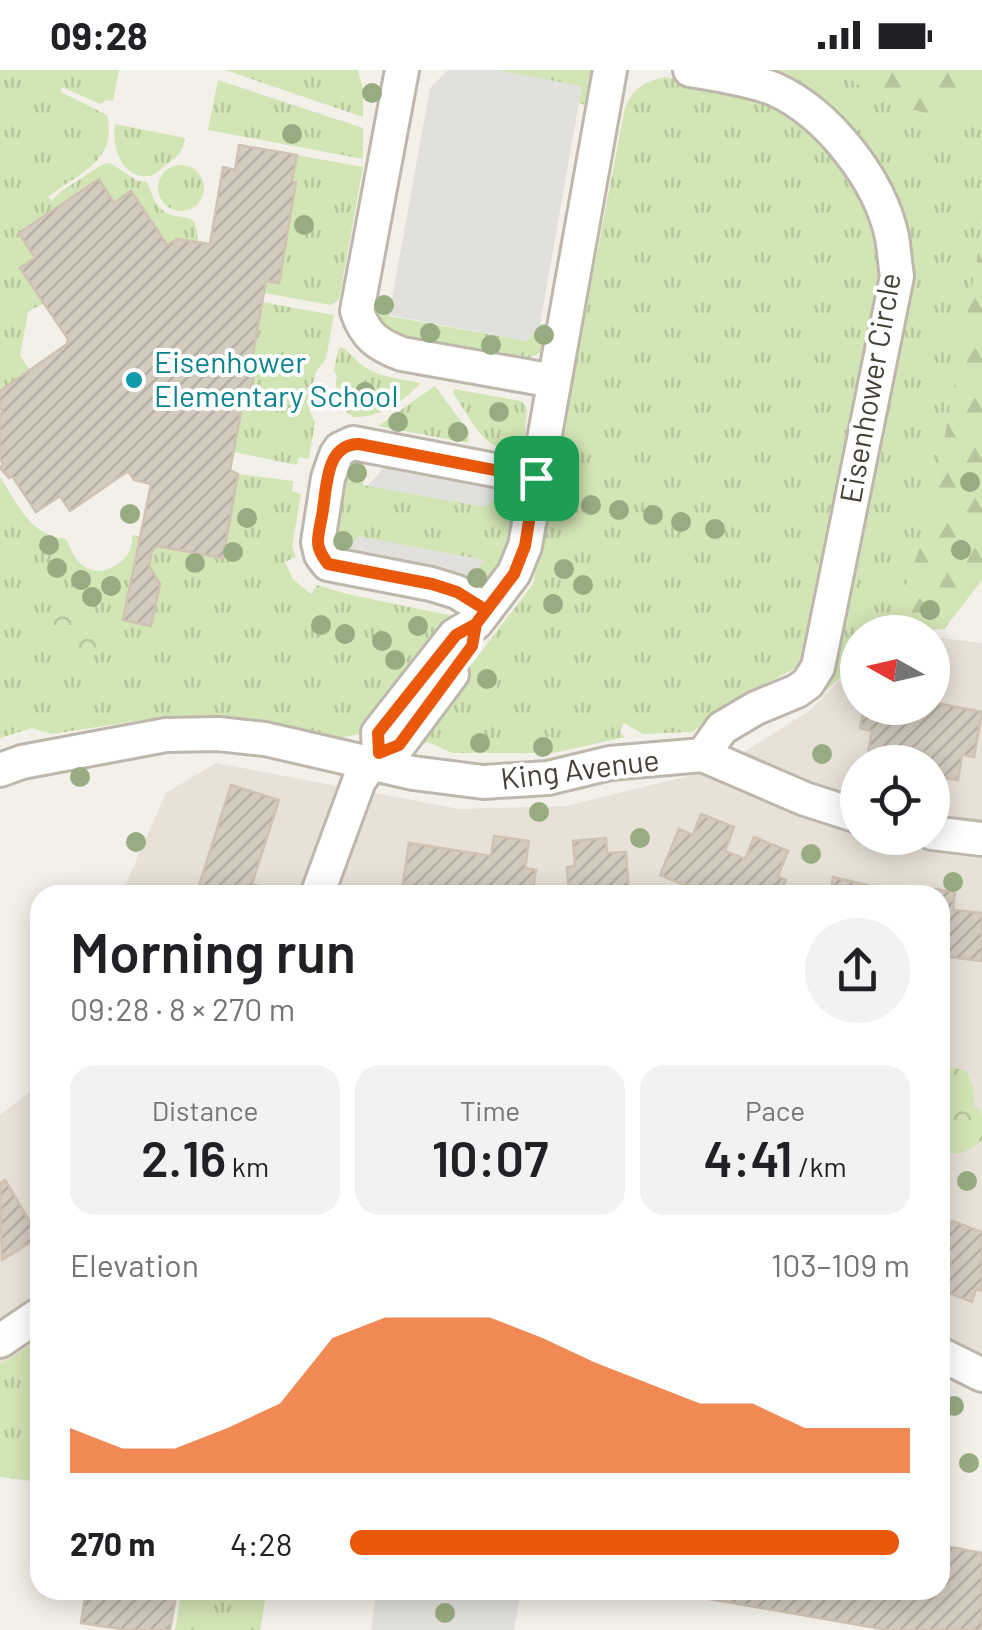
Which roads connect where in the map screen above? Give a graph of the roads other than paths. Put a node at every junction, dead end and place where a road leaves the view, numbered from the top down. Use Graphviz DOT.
graph roads {
  1 [pos="402,70"];
  2 [pos="610,70"];
  3 [pos="690,70"];
  4 [pos="554,380"];
  5 [pos="536,478"];
  6 [pos="481,617"];
  7 [pos="704,755"];
  8 [pos="374,758"];
  9 [pos="0,770"];
  10 [pos="840,810"];
  11 [pos="950,835"];
  12 [pos="982,839"];
  13 [pos="322,885"];
  14 [pos="30,1321"];
  15 [pos="0,1341"];
  16 [pos="950,1359"];
  17 [pos="982,1375"];
  1 -- 4 [label="street"];
  2 -- 4 [label="street"];
  3 -- 7 [label="street, Eisenhower Circle"];
  4 -- 5 [label="street"];
  5 -- 6 [label="street"];
  5 -- 6 [label="street"];
  6 -- 8 [label="street"];
  7 -- 8 [label="street, King Avenue"];
  7 -- 10 [label="street, King Avenue"];
  8 -- 9 [label="street, King Avenue"];
  8 -- 13 [label="street"];
  11 -- 12 [label="street"];
  14 -- 15 [label="street"];
  16 -- 17 [label="street"];
}
